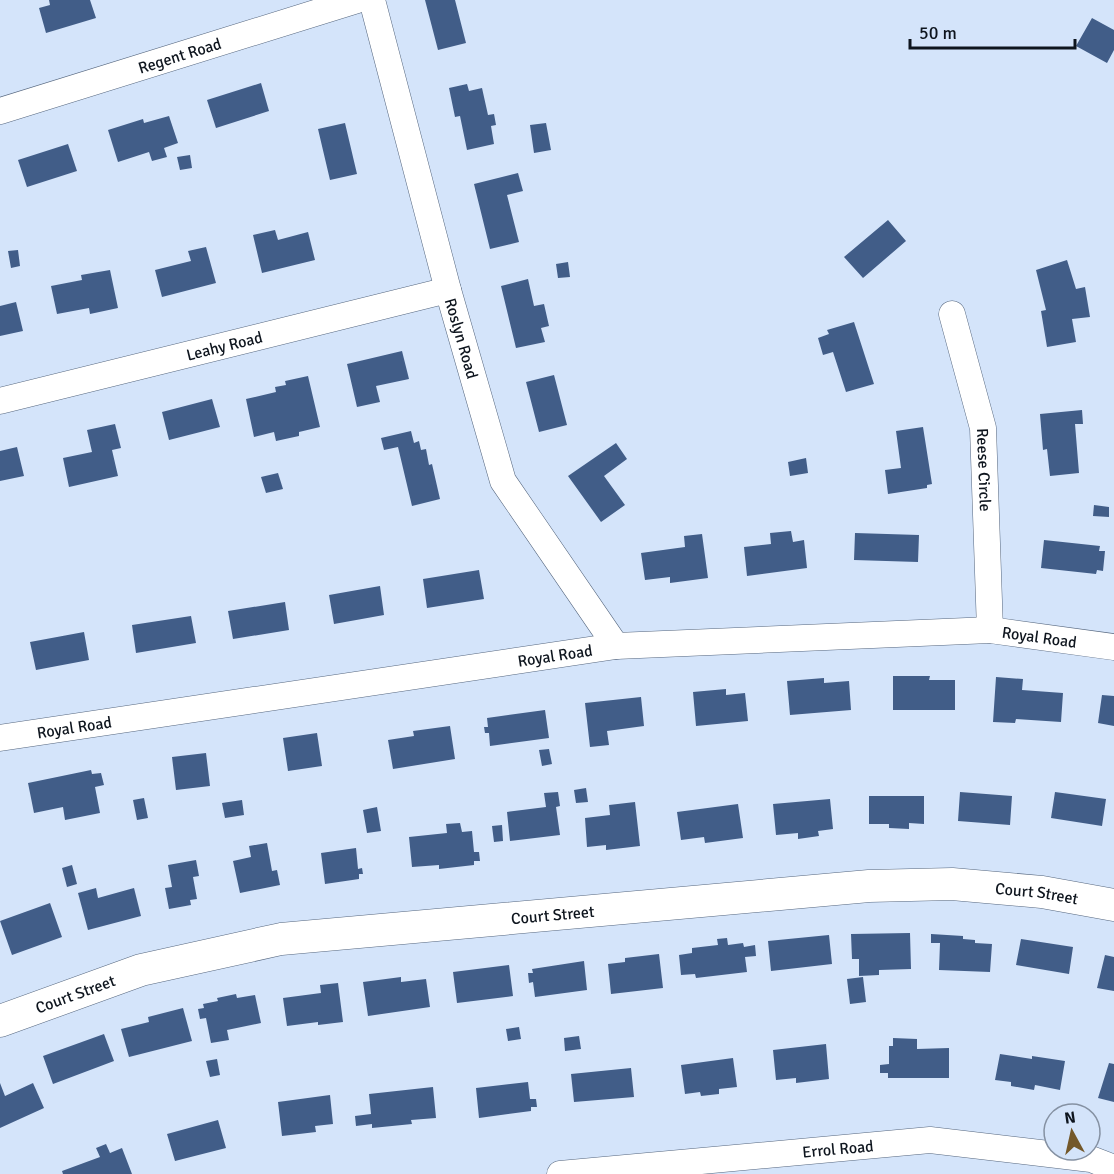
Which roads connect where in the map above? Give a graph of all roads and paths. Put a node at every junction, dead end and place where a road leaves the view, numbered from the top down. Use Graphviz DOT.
graph roads {
  1 [pos="357,0"];
  2 [pos="372,0"];
  3 [pos="0,111"];
  4 [pos="448,290"];
  5 [pos="952,314"];
  6 [pos="0,401"];
  7 [pos="990,630"];
  8 [pos="616,646"];
  9 [pos="1114,647"];
  10 [pos="0,738"];
  11 [pos="1114,905"];
  12 [pos="0,1021"];
  13 [pos="1114,1168"];
  14 [pos="560,1174"];
  1 -- 3 [label="street, Regent Road"];
  2 -- 4 [label="street, Roslyn Road"];
  4 -- 6 [label="street, Leahy Road"];
  4 -- 8 [label="street, Roslyn Road"];
  5 -- 7 [label="street, Reese Circle"];
  7 -- 8 [label="street, Royal Road"];
  7 -- 9 [label="street, Royal Road"];
  8 -- 10 [label="street, Royal Road"];
  11 -- 12 [label="street, Court Street"];
  13 -- 14 [label="street, Errol Road"];
}
